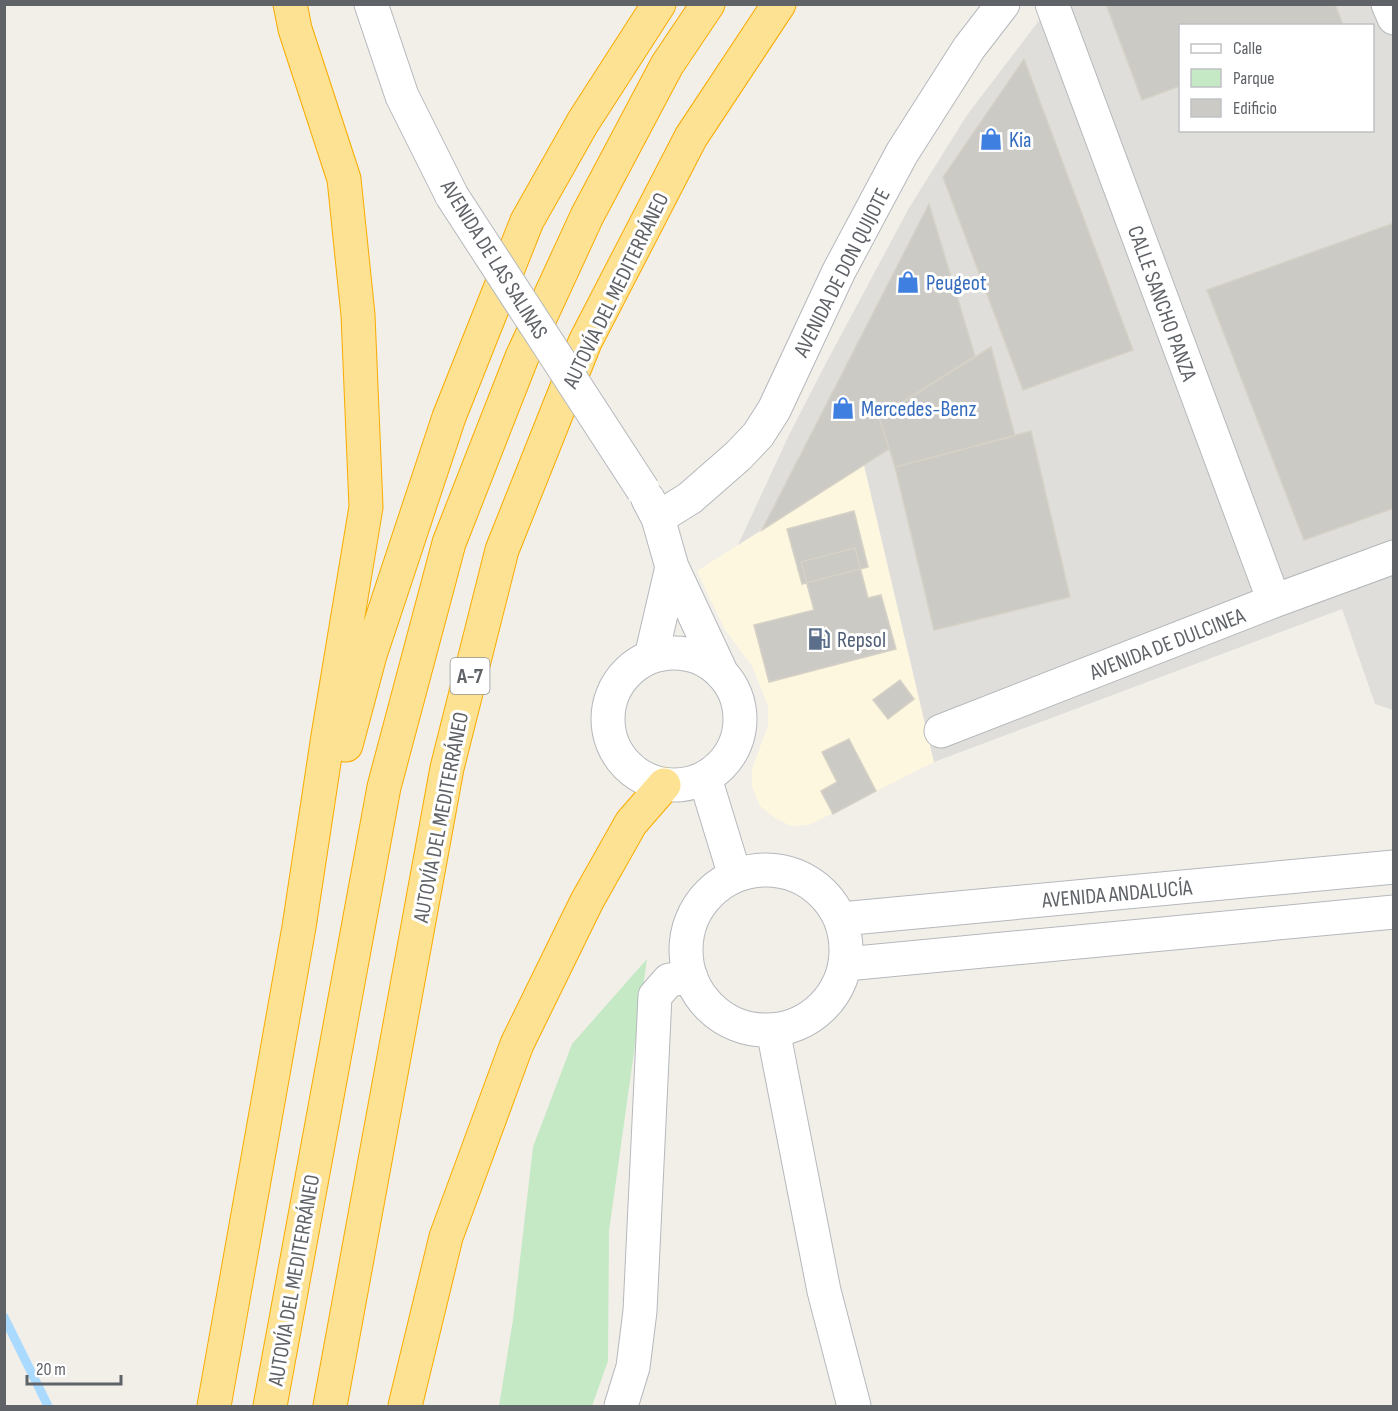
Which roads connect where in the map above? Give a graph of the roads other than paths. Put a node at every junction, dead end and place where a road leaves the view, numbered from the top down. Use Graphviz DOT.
graph roads {
  1 [pos="290,4"];
  2 [pos="371,4"];
  3 [pos="640,4"];
  4 [pos="659,4"];
  5 [pos="708,4"];
  6 [pos="779,4"];
  7 [pos="1003,4"];
  8 [pos="1052,4"];
  9 [pos="1388,4"];
  10 [pos="1394,18"];
  11 [pos="583,122"];
  12 [pos="658,518"];
  13 [pos="1394,557"];
  14 [pos="672,567"];
  15 [pos="1274,601"];
  16 [pos="651,657"];
  17 [pos="722,674"];
  18 [pos="941,731"];
  19 [pos="705,778"];
  20 [pos="664,785"];
  21 [pos="1394,867"];
  22 [pos="735,876"];
  23 [pos="1394,912"];
  24 [pos="841,919"];
  25 [pos="299,927"];
  26 [pos="846,964"];
  27 [pos="691,977"];
  28 [pos="773,1030"];
  29 [pos="214,1407"];
  30 [pos="270,1407"];
  31 [pos="330,1407"];
  32 [pos="405,1407"];
  33 [pos="621,1407"];
  34 [pos="854,1407"];
  1 -- 25 [label="highway"];
  2 -- 12 [label="street, AVENIDA DE LAS SALINAS, bridge"];
  3 -- 11 [label="highway"];
  4 -- 11 [label="highway"];
  5 -- 30 [label="highway, AUTOVÍA DEL MEDITERRÁNEO / A-7"];
  6 -- 31 [label="highway, AUTOVÍA DEL MEDITERRÁNEO / A-7"];
  7 -- 12 [label="street, AVENIDA DE DON QUIJOTE"];
  8 -- 15 [label="street, CALLE SANCHO PANZA"];
  9 -- 10 [label="street"];
  11 -- 25 [label="highway"];
  12 -- 14 [label="street, AVENIDA DE LAS SALINAS"];
  13 -- 15 [label="street, AVENIDA DE DULCINEA"];
  14 -- 16 [label="street, AVENIDA DE LAS SALINAS"];
  14 -- 17 [label="street, AVENIDA DE LAS SALINAS"];
  15 -- 18 [label="street, AVENIDA DE DULCINEA"];
  16 -- 17 [label="street"];
  16 -- 20 [label="street"];
  17 -- 19 [label="street"];
  19 -- 20 [label="street"];
  19 -- 22 [label="street"];
  20 -- 32 [label="highway"];
  21 -- 24 [label="street, AVENIDA ANDALUCÍA"];
  22 -- 24 [label="street"];
  22 -- 27 [label="street"];
  23 -- 26 [label="street, AVENIDA ANDALUCÍA"];
  24 -- 26 [label="street"];
  25 -- 29 [label="highway"];
  26 -- 28 [label="street"];
  27 -- 28 [label="street"];
  27 -- 33 [label="street"];
  28 -- 34 [label="street"];
}
